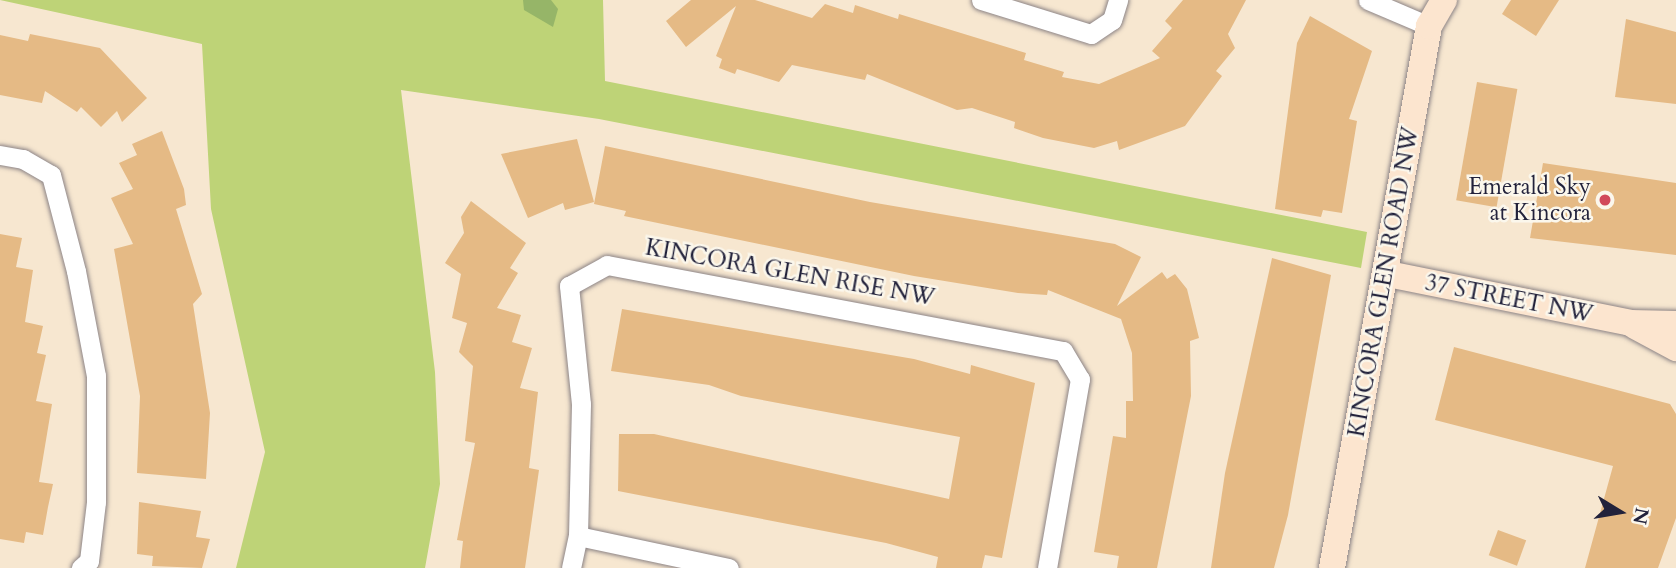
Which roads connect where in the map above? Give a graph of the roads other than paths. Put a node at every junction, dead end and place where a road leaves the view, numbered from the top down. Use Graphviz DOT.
graph roads {
  1 [pos="981,0"];
  2 [pos="1118,0"];
  3 [pos="1368,0"];
  4 [pos="1444,0"];
  5 [pos="1429,26"];
  6 [pos="0,155"];
  7 [pos="1388,274"];
  8 [pos="1630,323"];
  9 [pos="1676,324"];
  10 [pos="1676,348"];
  11 [pos="578,536"];
  12 [pos="81,568"];
  13 [pos="571,568"];
  14 [pos="729,568"];
  15 [pos="1047,568"];
  16 [pos="1332,568"];
  1 -- 2 [label="street"];
  3 -- 5 [label="street"];
  4 -- 5 [label="street, KINCORA GLEN ROAD NW"];
  5 -- 7 [label="street, KINCORA GLEN ROAD NW"];
  6 -- 12 [label="street"];
  7 -- 8 [label="street, 37 STREET NW"];
  7 -- 16 [label="street, KINCORA GLEN ROAD NW"];
  8 -- 9 [label="street, 37 STREET NW"];
  8 -- 10 [label="street, 37 STREET NW"];
  11 -- 13 [label="street, KINCORA GLEN RISE NW"];
  11 -- 14 [label="street"];
  11 -- 15 [label="street, KINCORA GLEN RISE NW"];
}
